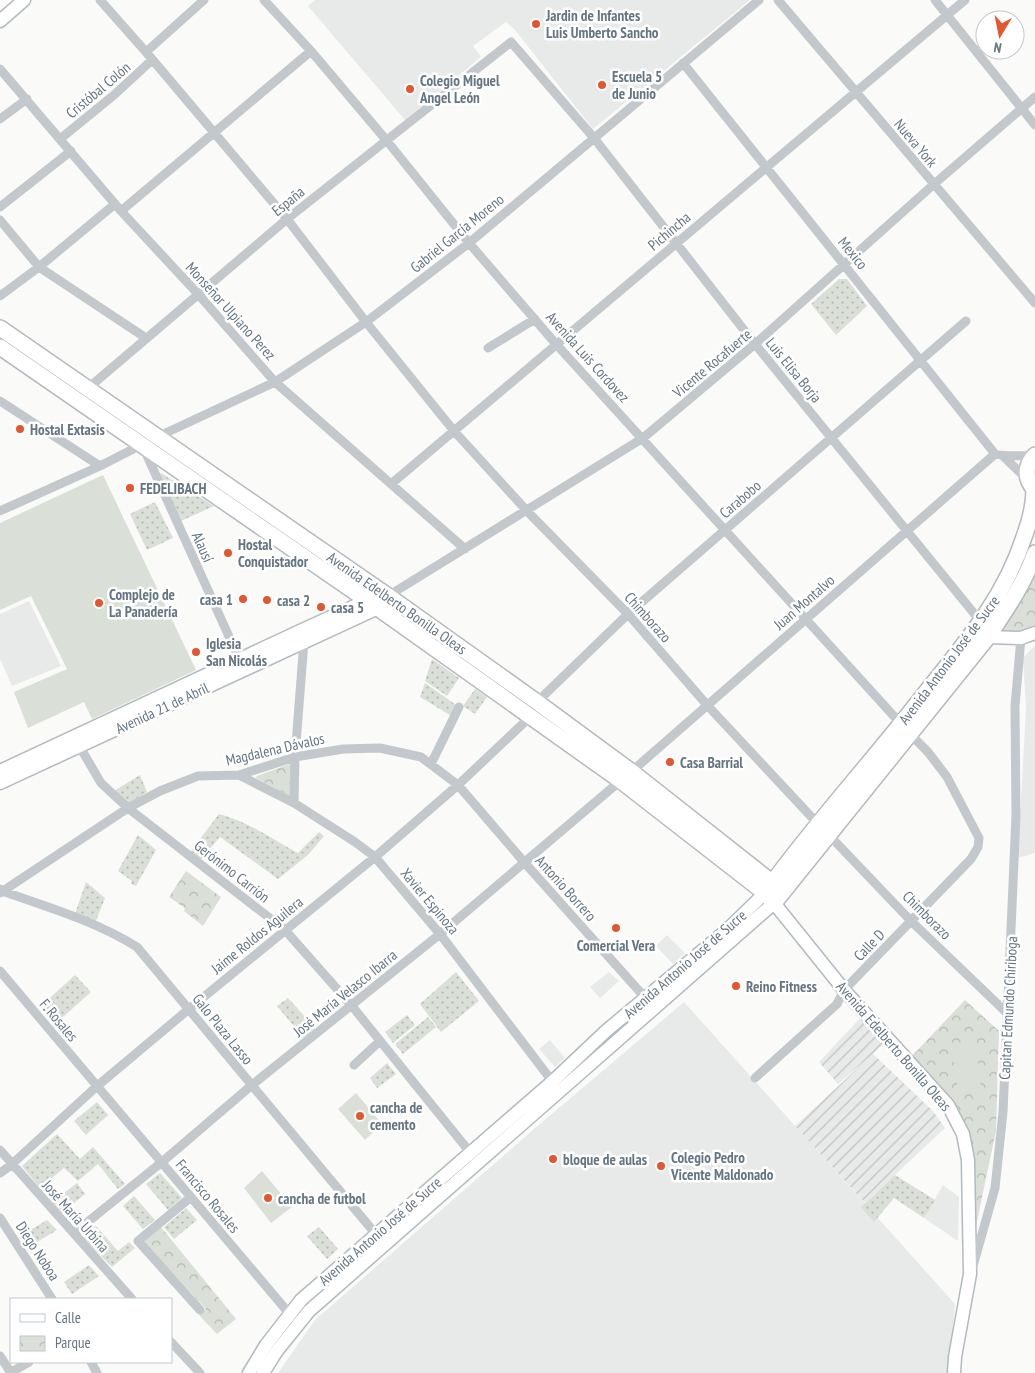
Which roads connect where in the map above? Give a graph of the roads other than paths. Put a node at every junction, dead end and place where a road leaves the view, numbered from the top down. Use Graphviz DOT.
graph roads {
  1 [pos="24,0"];
  2 [pos="100,0"];
  3 [pos="204,0"];
  4 [pos="264,0"];
  5 [pos="759,0"];
  6 [pos="778,0"];
  7 [pos="935,0"];
  8 [pos="965,0"];
  9 [pos="947,16"];
  10 [pos="0,21"];
  11 [pos="511,42"];
  12 [pos="311,51"];
  13 [pos="146,52"];
  14 [pos="152,60"];
  15 [pos="683,63"];
  16 [pos="0,69"];
  17 [pos="856,93"];
  18 [pos="1035,97"];
  19 [pos="27,99"];
  20 [pos="1022,108"];
  21 [pos="0,119"];
  22 [pos="1035,125"];
  23 [pos="215,132"];
  24 [pos="594,138"];
  25 [pos="60,139"];
  26 [pos="387,141"];
  27 [pos="71,151"];
  28 [pos="767,168"];
  29 [pos="933,185"];
  30 [pos="0,207"];
  31 [pos="118,207"];
  32 [pos="287,219"];
  33 [pos="0,220"];
  34 [pos="469,243"];
  35 [pos="677,243"];
  36 [pos="844,264"];
  37 [pos="39,267"];
  38 [pos="198,294"];
  39 [pos="0,296"];
  40 [pos="1035,303"];
  41 [pos="535,319"];
  42 [pos="366,322"];
  43 [pos="966,322"];
  44 [pos="0,328"];
  45 [pos="146,338"];
  46 [pos="556,344"];
  47 [pos="755,344"];
  48 [pos="488,348"];
  49 [pos="2,352"];
  50 [pos="920,359"];
  51 [pos="275,382"];
  52 [pos="87,389"];
  53 [pos="0,401"];
  54 [pos="454,431"];
  55 [pos="157,438"];
  56 [pos="643,438"];
  57 [pos="832,438"];
  58 [pos="142,445"];
  59 [pos="999,455"];
  60 [pos="1034,455"];
  61 [pos="100,466"];
  62 [pos="391,484"];
  63 [pos="1032,486"];
  64 [pos="526,510"];
  65 [pos="0,511"];
  66 [pos="724,531"];
  67 [pos="906,531"];
  68 [pos="465,549"];
  69 [pos="1035,553"];
  70 [pos="388,596"];
  71 [pos="373,604"];
  72 [pos="628,614"];
  73 [pos="805,620"];
  74 [pos="981,622"];
  75 [pos="1035,633"];
  76 [pos="302,636"];
  77 [pos="988,637"];
  78 [pos="1021,638"];
  79 [pos="241,665"];
  80 [pos="538,702"];
  81 [pos="707,705"];
  82 [pos="459,708"];
  83 [pos="530,717"];
  84 [pos="906,729"];
  85 [pos="77,741"];
  86 [pos="295,757"];
  87 [pos="431,764"];
  88 [pos="0,771"];
  89 [pos="239,774"];
  90 [pos="626,776"];
  91 [pos="0,783"];
  92 [pos="458,785"];
  93 [pos="294,803"];
  94 [pos="128,808"];
  95 [pos="823,829"];
  96 [pos="978,847"];
  97 [pos="375,857"];
  98 [pos="524,862"];
  99 [pos="1,891"];
  100 [pos="774,892"];
  101 [pos="911,921"];
  102 [pos="285,930"];
  103 [pos="440,934"];
  104 [pos="0,971"];
  105 [pos="844,990"];
  106 [pos="650,1003"];
  107 [pos="352,1006"];
  108 [pos="189,1009"];
  109 [pos="1008,1014"];
  110 [pos="380,1041"];
  111 [pos="354,1065"];
  112 [pos="755,1078"];
  113 [pos="252,1085"];
  114 [pos="556,1086"];
  115 [pos="96,1087"];
  116 [pos="0,1150"];
  117 [pos="474,1157"];
  118 [pos="162,1162"];
  119 [pos="11,1165"];
  120 [pos="0,1173"];
  121 [pos="191,1197"];
  122 [pos="0,1218"];
  123 [pos="74,1233"];
  124 [pos="380,1239"];
  125 [pos="970,1274"];
  126 [pos="51,1298"];
  127 [pos="128,1298"];
  128 [pos="200,1310"];
  129 [pos="294,1318"];
  130 [pos="172,1343"];
  131 [pos="0,1356"];
  132 [pos="27,1363"];
  133 [pos="10,1373"];
  134 [pos="200,1373"];
  135 [pos="249,1373"];
  136 [pos="263,1373"];
  137 [pos="954,1373"];
  1 -- 10 [label="main road"];
  2 -- 13 [label="street, Chimborazo"];
  3 -- 13 [label="street, Cristóbal Colón"];
  4 -- 12 [label="street, Avenida Luis Cordovez"];
  5 -- 15 [label="street, Gabriel García Moreno"];
  6 -- 17 [label="street, Nueva York"];
  7 -- 9 [label="street"];
  8 -- 9 [label="street, Pichincha"];
  9 -- 17 [label="street, Pichincha"];
  9 -- 20 [label="street"];
  11 -- 24 [label="street, Luis Elisa Borja"];
  11 -- 26 [label="street, España"];
  12 -- 23 [label="street"];
  12 -- 26 [label="street, Avenida Luis Cordovez"];
  13 -- 14 [label="street, Chimborazo"];
  14 -- 23 [label="street, Chimborazo"];
  14 -- 25 [label="street, Cristóbal Colón"];
  15 -- 24 [label="street, Gabriel García Moreno"];
  15 -- 28 [label="street, Mexico"];
  16 -- 19 [label="street, Monseñor Ulpiano Perez"];
  17 -- 28 [label="street, Pichincha"];
  17 -- 29 [label="street, Nueva York"];
  18 -- 20 [label="street, Vicente Rocafuerte"];
  19 -- 21 [label="street"];
  19 -- 25 [label="street, Monseñor Ulpiano Perez"];
  20 -- 22 [label="street"];
  20 -- 29 [label="street, Vicente Rocafuerte"];
  23 -- 31 [label="street"];
  23 -- 32 [label="street, Chimborazo"];
  24 -- 34 [label="street, Gabriel García Moreno"];
  24 -- 35 [label="street, Luis Elisa Borja"];
  25 -- 27 [label="street, Monseñor Ulpiano Perez"];
  26 -- 32 [label="street, España"];
  26 -- 34 [label="street, Avenida Luis Cordovez"];
  27 -- 30 [label="street"];
  27 -- 31 [label="street, Monseñor Ulpiano Perez"];
  28 -- 35 [label="street, Pichincha"];
  28 -- 36 [label="street, Mexico"];
  29 -- 36 [label="street, Vicente Rocafuerte"];
  29 -- 40 [label="street, Nueva York"];
  31 -- 37 [label="street"];
  31 -- 38 [label="street, Monseñor Ulpiano Perez"];
  32 -- 38 [label="street, España"];
  32 -- 42 [label="street, Chimborazo"];
  33 -- 37 [label="street"];
  34 -- 41 [label="street, Avenida Luis Cordovez"];
  34 -- 42 [label="street, Gabriel García Moreno"];
  35 -- 46 [label="street, Pichincha"];
  35 -- 47 [label="street, Luis Elisa Borja"];
  36 -- 47 [label="street, Vicente Rocafuerte"];
  36 -- 50 [label="street, Mexico"];
  37 -- 39 [label="street"];
  37 -- 45 [label="street"];
  38 -- 45 [label="street, España"];
  38 -- 51 [label="street, Monseñor Ulpiano Perez"];
  41 -- 46 [label="street, Avenida Luis Cordovez"];
  41 -- 48 [label="street"];
  42 -- 51 [label="street, Gabriel García Moreno"];
  42 -- 54 [label="street, Chimborazo"];
  43 -- 50 [label="street, Carabobo"];
  44 -- 52 [label="main road, Avenida Edelberto Bonilla Oleas"];
  45 -- 52 [label="street, España"];
  46 -- 54 [label="street, Pichincha"];
  46 -- 56 [label="street, Avenida Luis Cordovez"];
  47 -- 56 [label="street, Vicente Rocafuerte"];
  47 -- 57 [label="street, Luis Elisa Borja"];
  49 -- 58 [label="main road, Avenida Edelberto Bonilla Oleas"];
  50 -- 57 [label="street, Carabobo"];
  50 -- 59 [label="street, Mexico"];
  51 -- 55 [label="street, Gabriel García Moreno"];
  51 -- 62 [label="street, Monseñor Ulpiano Perez"];
  52 -- 55 [label="main road, Avenida Edelberto Bonilla Oleas"];
  53 -- 61 [label="street"];
  54 -- 62 [label="street, Pichincha"];
  54 -- 64 [label="street, Chimborazo"];
  55 -- 58 [label="street, Gabriel García Moreno"];
  55 -- 70 [label="main road, Avenida Edelberto Bonilla Oleas"];
  56 -- 64 [label="street, Vicente Rocafuerte"];
  56 -- 66 [label="street, Avenida Luis Cordovez"];
  57 -- 66 [label="street, Carabobo"];
  57 -- 67 [label="street, Luis Elisa Borja"];
  58 -- 61 [label="street, Gabriel García Moreno"];
  58 -- 71 [label="main road, Avenida Edelberto Bonilla Oleas"];
  58 -- 79 [label="street, Alausí"];
  59 -- 60 [label="street"];
  59 -- 63 [label="street, Mexico"];
  59 -- 67 [label="street, Juan Montalvo"];
  60 -- 63 [label="main road, Avenida Antonio José de Sucre"];
  61 -- 65 [label="street, Gabriel García Moreno"];
  62 -- 68 [label="street, Monseñor Ulpiano Perez"];
  63 -- 74 [label="main road, Avenida Antonio José de Sucre"];
  64 -- 68 [label="street, Vicente Rocafuerte"];
  64 -- 72 [label="street, Chimborazo"];
  66 -- 72 [label="street, Carabobo"];
  66 -- 73 [label="street, Avenida Luis Cordovez"];
  67 -- 73 [label="street, Juan Montalvo"];
  67 -- 74 [label="street, Luis Elisa Borja"];
  68 -- 70 [label="street, Vicente Rocafuerte"];
  69 -- 77 [label="main road, Avenida Antonio José de Sucre"];
  70 -- 71 [label="main road"];
  70 -- 80 [label="main road, Avenida Edelberto Bonilla Oleas"];
  71 -- 76 [label="main road, Avenida 21 de Abril"];
  71 -- 83 [label="main road, Avenida Edelberto Bonilla Oleas"];
  72 -- 80 [label="street, Carabobo"];
  72 -- 81 [label="street, Chimborazo"];
  73 -- 81 [label="street, Juan Montalvo"];
  73 -- 84 [label="street, Avenida Luis Cordovez"];
  74 -- 84 [label="main road, Avenida Antonio José de Sucre"];
  75 -- 78 [label="main road"];
  76 -- 79 [label="main road, Avenida 21 de Abril"];
  76 -- 86 [label="street"];
  77 -- 78 [label="main road"];
  77 -- 84 [label="main road, Avenida Antonio José de Sucre"];
  78 -- 109 [label="street, Capitan Edmundo Chiriboga"];
  79 -- 85 [label="main road, Avenida 21 de Abril"];
  80 -- 90 [label="main road, Avenida Edelberto Bonilla Oleas"];
  81 -- 90 [label="street, Juan Montalvo"];
  81 -- 95 [label="street, Chimborazo"];
  82 -- 87 [label="street"];
  83 -- 90 [label="main road, Avenida Edelberto Bonilla Oleas"];
  83 -- 92 [label="street, Jaime Roldos Aguilera"];
  84 -- 95 [label="main road, Avenida Antonio José de Sucre"];
  84 -- 96 [label="street, Avenida Luis Cordovez"];
  85 -- 88 [label="main road, Avenida 21 de Abril"];
  85 -- 91 [label="main road, Avenida 21 de Abril"];
  85 -- 94 [label="street, Gerónimo Carrión"];
  86 -- 87 [label="street, Magdalena Dávalos"];
  86 -- 89 [label="street, Magdalena Dávalos"];
  86 -- 93 [label="street"];
  87 -- 92 [label="street, Magdalena Dávalos"];
  89 -- 93 [label="street, Xavier Espinoza"];
  89 -- 94 [label="street, Magdalena Dávalos"];
  90 -- 98 [label="street, José María Velasco Ibarra"];
  90 -- 100 [label="main road, Avenida Edelberto Bonilla Oleas"];
  92 -- 97 [label="street, Jaime Roldos Aguilera"];
  92 -- 98 [label="street, Antonio Borrero"];
  93 -- 97 [label="street, Xavier Espinoza"];
  94 -- 99 [label="street, Magdalena Dávalos"];
  94 -- 102 [label="street, Gerónimo Carrión"];
  95 -- 100 [label="main road, Avenida Antonio José de Sucre"];
  95 -- 101 [label="street, Chimborazo"];
  96 -- 101 [label="street, Calle D"];
  97 -- 102 [label="street, Jaime Roldos Aguilera"];
  97 -- 103 [label="street, Xavier Espinoza"];
  98 -- 103 [label="street, José María Velasco Ibarra"];
  98 -- 106 [label="street, Antonio Borrero"];
  99 -- 108 [label="street, Galo Plaza Lasso"];
  100 -- 105 [label="main road, Avenida Edelberto Bonilla Oleas"];
  100 -- 106 [label="main road, Avenida Antonio José de Sucre"];
  101 -- 105 [label="street, Calle D"];
  101 -- 109 [label="street, Chimborazo"];
  102 -- 107 [label="street, Gerónimo Carrión"];
  102 -- 108 [label="street, Jaime Roldos Aguilera"];
  103 -- 107 [label="street, José María Velasco Ibarra"];
  103 -- 114 [label="street, Xavier Espinoza"];
  104 -- 115 [label="street, F. Rosales"];
  105 -- 112 [label="street, Calle D"];
  105 -- 125 [label="main road, Avenida Edelberto Bonilla Oleas"];
  106 -- 114 [label="main road, Avenida Antonio José de Sucre"];
  107 -- 110 [label="street, Gerónimo Carrión"];
  107 -- 113 [label="street, José María Velasco Ibarra"];
  108 -- 113 [label="street, Galo Plaza Lasso"];
  108 -- 115 [label="street, Jaime Roldos Aguilera"];
  109 -- 125 [label="street, Capitan Edmundo Chiriboga"];
  110 -- 111 [label="street"];
  110 -- 117 [label="street, Gerónimo Carrión"];
  113 -- 118 [label="street, José María Velasco Ibarra"];
  113 -- 124 [label="street, Galo Plaza Lasso"];
  114 -- 117 [label="main road, Avenida Antonio José de Sucre"];
  115 -- 118 [label="street, Francisco Rosales"];
  115 -- 119 [label="street, Jaime Roldos Aguilera"];
  116 -- 119 [label="street, José María Urbina"];
  117 -- 124 [label="main road, Avenida Antonio José de Sucre"];
  118 -- 121 [label="street, Francisco Rosales"];
  118 -- 123 [label="street, José María Velasco Ibarra"];
  119 -- 120 [label="street, Jaime Roldos Aguilera"];
  119 -- 123 [label="street, José María Urbina"];
  121 -- 128 [label="street"];
  121 -- 129 [label="street, Francisco Rosales"];
  122 -- 126 [label="street, Diego Noboa"];
  123 -- 127 [label="street, José María Urbina"];
  124 -- 129 [label="main road, Avenida Antonio José de Sucre"];
  125 -- 137 [label="main road, Capitan Edmundo Chiriboga"];
  129 -- 135 [label="main road, Avenida Antonio José de Sucre"];
  129 -- 136 [label="main road, Avenida Antonio José de Sucre"];
  130 -- 134 [label="street"];
  131 -- 133 [label="street"];
  132 -- 133 [label="street"];
}
